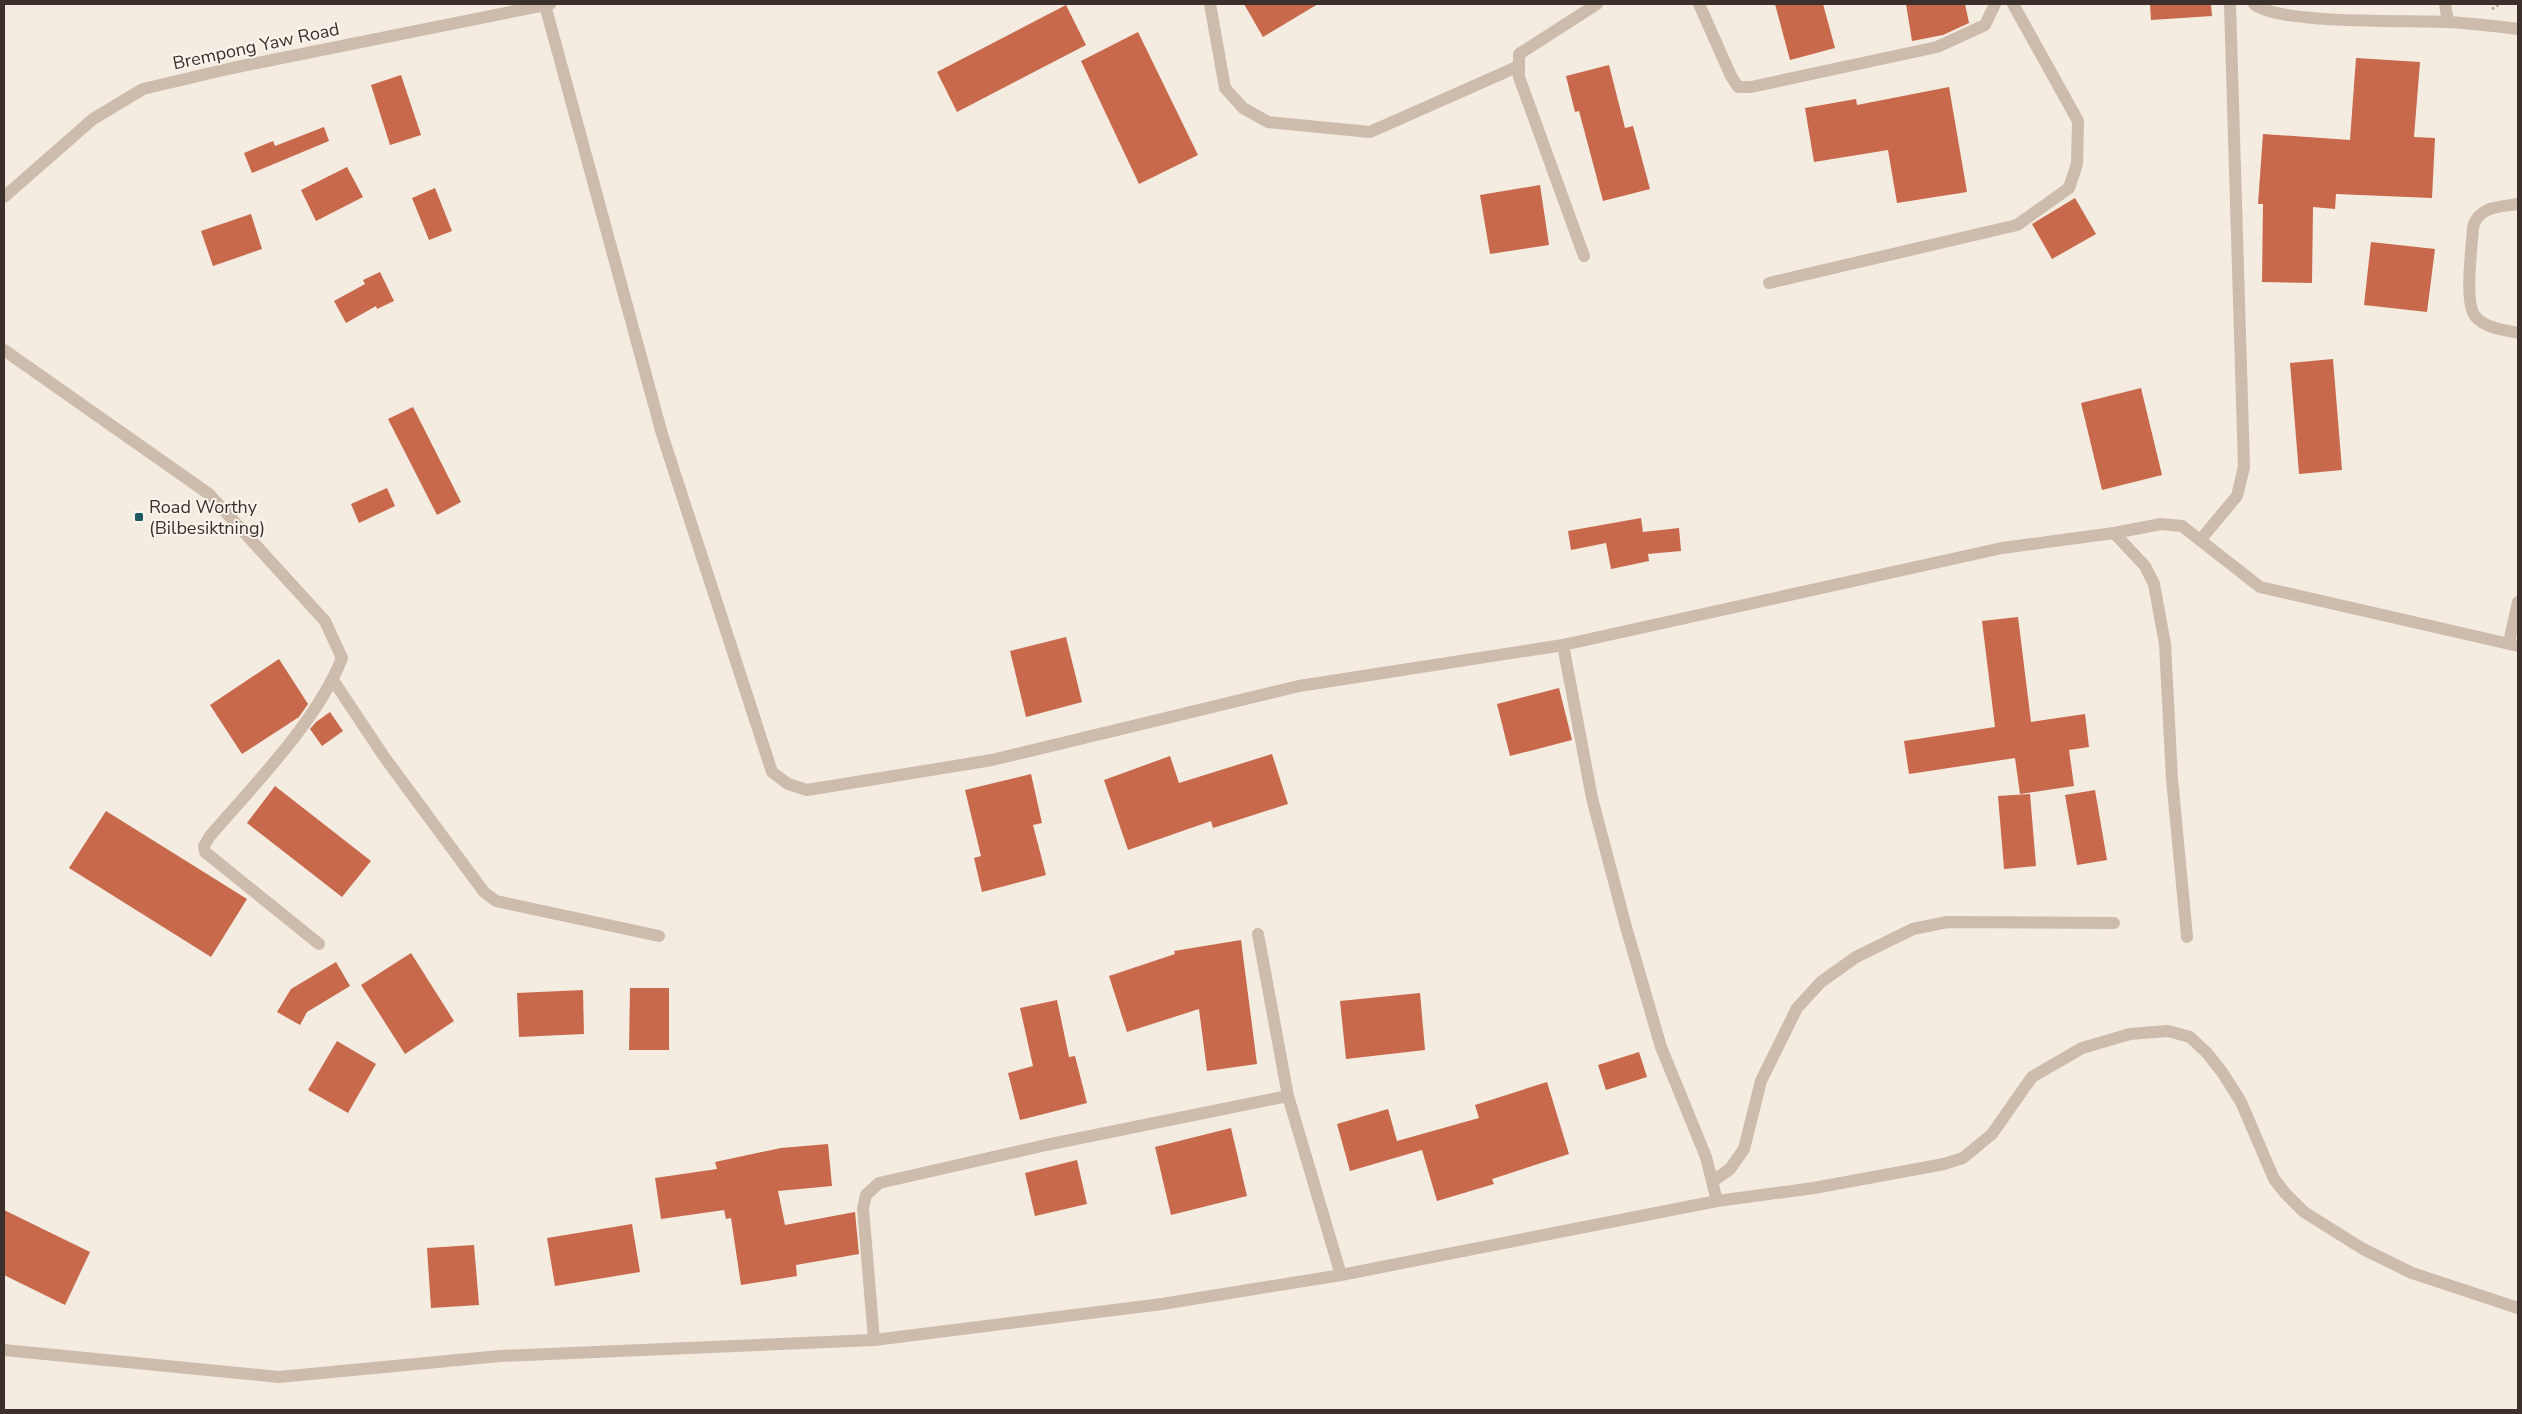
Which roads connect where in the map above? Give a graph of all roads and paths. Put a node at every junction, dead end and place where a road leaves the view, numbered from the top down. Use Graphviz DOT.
graph roads {
  1 [pos="547,4"];
  2 [pos="1210,4"];
  3 [pos="1597,4"];
  4 [pos="1699,4"];
  5 [pos="1995,4"];
  6 [pos="2013,4"];
  7 [pos="2230,4"];
  8 [pos="2254,4"];
  9 [pos="2445,4"];
  10 [pos="2448,22"];
  11 [pos="2518,29"];
  12 [pos="1520,66"];
  13 [pos="4,197"];
  14 [pos="2518,204"];
  15 [pos="1584,256"];
  16 [pos="1769,283"];
  17 [pos="2518,333"];
  18 [pos="4,350"];
  19 [pos="2114,533"];
  20 [pos="2201,539"];
  21 [pos="2518,602"];
  22 [pos="2514,644"];
  23 [pos="1563,645"];
  24 [pos="333,680"];
  25 [pos="2114,924"];
  26 [pos="1258,934"];
  27 [pos="659,936"];
  28 [pos="2187,937"];
  29 [pos="319,944"];
  30 [pos="1288,1096"];
  31 [pos="1713,1181"];
  32 [pos="1716,1202"];
  33 [pos="1341,1275"];
  34 [pos="2518,1308"];
  35 [pos="874,1340"];
  36 [pos="4,1350"];
  1 -- 13 [label="street, Brempong Yaw Road"];
  1 -- 23 [label="street"];
  2 -- 12 [label="street"];
  3 -- 12 [label="street"];
  4 -- 5 [label="street"];
  6 -- 16 [label="street"];
  7 -- 20 [label="street"];
  8 -- 10 [label="street"];
  9 -- 10 [label="street"];
  10 -- 11 [label="street"];
  12 -- 15 [label="street"];
  14 -- 17 [label="street"];
  18 -- 24 [label="street"];
  19 -- 20 [label="street"];
  19 -- 23 [label="street"];
  19 -- 28 [label="street"];
  20 -- 22 [label="street"];
  21 -- 22 [label="street"];
  23 -- 31 [label="street"];
  24 -- 27 [label="street"];
  24 -- 29 [label="street"];
  25 -- 31 [label="street"];
  26 -- 30 [label="street"];
  30 -- 33 [label="street"];
  30 -- 35 [label="street"];
  31 -- 32 [label="street"];
  32 -- 33 [label="street"];
  32 -- 34 [label="street"];
  33 -- 35 [label="street"];
  35 -- 36 [label="street"];
}
